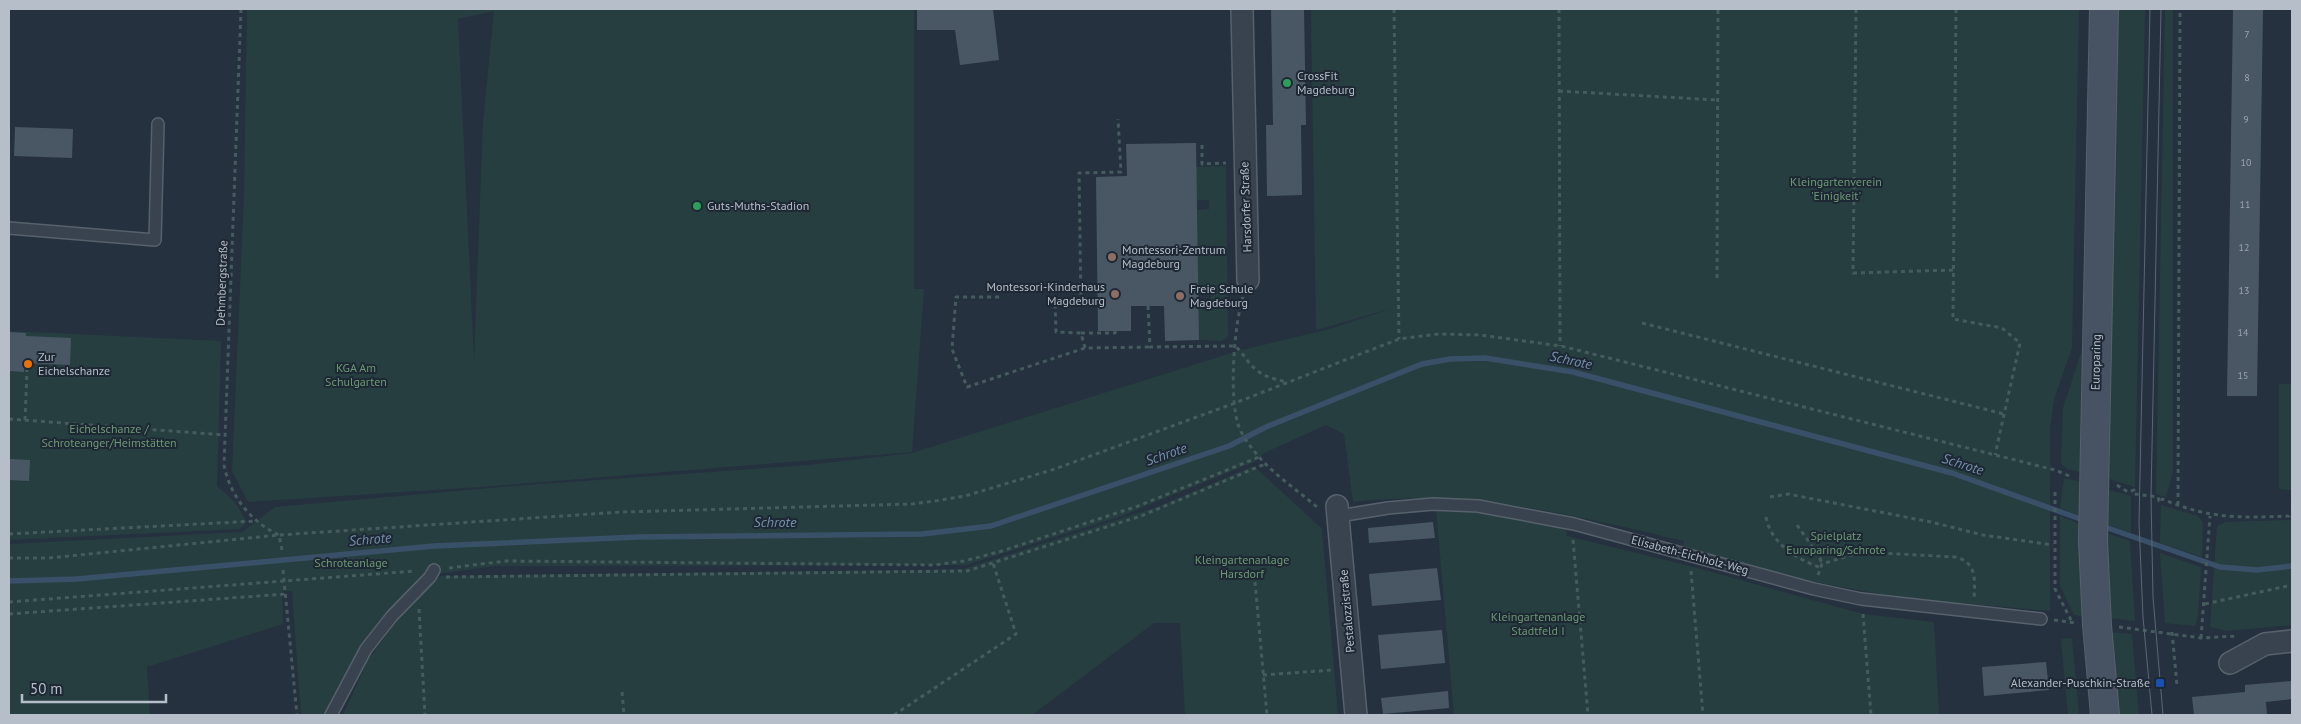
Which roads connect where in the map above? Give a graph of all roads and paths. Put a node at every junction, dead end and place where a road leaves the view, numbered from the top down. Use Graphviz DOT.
graph roads {
  1 [pos="241,9"];
  2 [pos="1242,9"];
  3 [pos="1394,9"];
  4 [pos="1559,9"];
  5 [pos="1718,9"];
  6 [pos="1856,9"];
  7 [pos="1956,9"];
  8 [pos="2104,9"];
  9 [pos="2180,9"];
  10 [pos="1559,91"];
  11 [pos="1717,100"];
  12 [pos="1118,119"];
  13 [pos="158,124"];
  14 [pos="1202,145"];
  15 [pos="1244,163"];
  16 [pos="9,228"];
  17 [pos="1954,270"];
  18 [pos="1717,278"];
  19 [pos="1248,280"];
  20 [pos="999,297"];
  21 [pos="1148,306"];
  22 [pos="1642,323"];
  23 [pos="1116,331"];
  24 [pos="1081,333"];
  25 [pos="1399,339"];
  26 [pos="1234,346"];
  27 [pos="1560,346"];
  28 [pos="1150,347"];
  29 [pos="1085,348"];
  30 [pos="27,370"];
  31 [pos="1289,382"];
  32 [pos="1235,403"];
  33 [pos="2004,414"];
  34 [pos="9,419"];
  35 [pos="25,420"];
  36 [pos="225,435"];
  37 [pos="1995,455"];
  38 [pos="1259,457"];
  39 [pos="1266,464"];
  40 [pos="2055,470"];
  41 [pos="2055,492"];
  42 [pos="2103,495"];
  43 [pos="1770,497"];
  44 [pos="2178,506"];
  45 [pos="1338,511"];
  46 [pos="2292,512"];
  47 [pos="2210,516"];
  48 [pos="1766,517"];
  49 [pos="257,522"];
  50 [pos="1574,524"];
  51 [pos="1797,525"];
  52 [pos="9,534"];
  53 [pos="279,535"];
  54 [pos="2053,545"];
  55 [pos="282,550"];
  56 [pos="1689,555"];
  57 [pos="9,558"];
  58 [pos="993,563"];
  59 [pos="1821,566"];
  60 [pos="283,570"];
  61 [pos="438,573"];
  62 [pos="1255,582"];
  63 [pos="284,583"];
  64 [pos="2292,585"];
  65 [pos="1814,589"];
  66 [pos="286,594"];
  67 [pos="1861,599"];
  68 [pos="9,602"];
  69 [pos="419,604"];
  70 [pos="2204,604"];
  71 [pos="1973,612"];
  72 [pos="9,614"];
  73 [pos="2041,619"];
  74 [pos="2072,622"];
  75 [pos="2080,623"];
  76 [pos="2114,626"];
  77 [pos="2172,632"];
  78 [pos="2239,636"];
  79 [pos="2201,638"];
  80 [pos="2292,642"];
  81 [pos="2230,663"];
  82 [pos="1336,670"];
  83 [pos="1263,675"];
  84 [pos="2177,684"];
  85 [pos="622,692"];
  86 [pos="297,715"];
  87 [pos="331,715"];
  88 [pos="425,715"];
  89 [pos="624,715"];
  90 [pos="894,715"];
  91 [pos="1267,715"];
  92 [pos="1356,715"];
  93 [pos="1588,715"];
  94 [pos="1703,715"];
  95 [pos="1871,715"];
  96 [pos="2105,715"];
  1 -- 36 [label="path, Dehmbergstraße"];
  2 -- 15 [label="street, Harsdorfer Straße"];
  3 -- 25 [label="path"];
  4 -- 10 [label="path"];
  5 -- 11 [label="path"];
  6 -- 17 [label="path"];
  7 -- 17 [label="path"];
  8 -- 42 [label="main road, Europaring"];
  9 -- 44 [label="path"];
  10 -- 11 [label="path"];
  10 -- 27 [label="path"];
  11 -- 18 [label="path"];
  12 -- 24 [label="path"];
  13 -- 16 [label="lane"];
  14 -- 15 [label="path"];
  15 -- 19 [label="street, Harsdorfer Straße"];
  17 -- 33 [label="path"];
  19 -- 26 [label="path"];
  20 -- 29 [label="path"];
  21 -- 28 [label="path"];
  22 -- 33 [label="path"];
  23 -- 24 [label="path"];
  24 -- 29 [label="path"];
  25 -- 27 [label="path"];
  25 -- 31 [label="path"];
  26 -- 28 [label="path"];
  26 -- 31 [label="path"];
  26 -- 32 [label="path"];
  27 -- 37 [label="path"];
  28 -- 29 [label="path"];
  30 -- 35 [label="path"];
  31 -- 32 [label="path"];
  32 -- 38 [label="path"];
  32 -- 53 [label="path"];
  33 -- 37 [label="path"];
  34 -- 35 [label="path"];
  35 -- 36 [label="path"];
  36 -- 49 [label="path, Dehmbergstraße"];
  37 -- 40 [label="path"];
  38 -- 39 [label="path"];
  38 -- 61 [label="path"];
  39 -- 45 [label="path"];
  39 -- 58 [label="path"];
  41 -- 54 [label="path"];
  42 -- 44 [label="path"];
  42 -- 96 [label="main road, Europaring"];
  43 -- 54 [label="path"];
  44 -- 47 [label="path"];
  45 -- 50 [label="lane, Elisabeth-Eichholz-Weg"];
  45 -- 92 [label="street, Pestalozzistraße"];
  46 -- 47 [label="path"];
  47 -- 70 [label="path"];
  48 -- 59 [label="path"];
  49 -- 52 [label="path"];
  49 -- 53 [label="path, Dehmbergstraße"];
  50 -- 56 [label="lane, Elisabeth-Eichholz-Weg"];
  50 -- 93 [label="path"];
  51 -- 59 [label="path"];
  53 -- 55 [label="path"];
  53 -- 57 [label="path"];
  54 -- 74 [label="path"];
  56 -- 65 [label="lane, Elisabeth-Eichholz-Weg"];
  56 -- 94 [label="path"];
  58 -- 61 [label="path"];
  58 -- 90 [label="path"];
  59 -- 65 [label="path"];
  59 -- 71 [label="path"];
  60 -- 63 [label="path"];
  61 -- 63 [label="path"];
  61 -- 87 [label="lane"];
  62 -- 83 [label="path"];
  63 -- 66 [label="path"];
  63 -- 68 [label="path"];
  64 -- 70 [label="path"];
  65 -- 67 [label="lane, Elisabeth-Eichholz-Weg"];
  66 -- 72 [label="path"];
  66 -- 86 [label="path"];
  67 -- 71 [label="lane, Elisabeth-Eichholz-Weg"];
  67 -- 95 [label="path"];
  69 -- 88 [label="path"];
  70 -- 79 [label="path"];
  71 -- 73 [label="lane, Elisabeth-Eichholz-Weg"];
  73 -- 74 [label="path"];
  74 -- 75 [label="path"];
  76 -- 77 [label="path"];
  77 -- 79 [label="path"];
  77 -- 84 [label="path"];
  78 -- 79 [label="path"];
  80 -- 81 [label="street"];
  82 -- 83 [label="path"];
  83 -- 91 [label="path"];
  85 -- 89 [label="path"];
}
